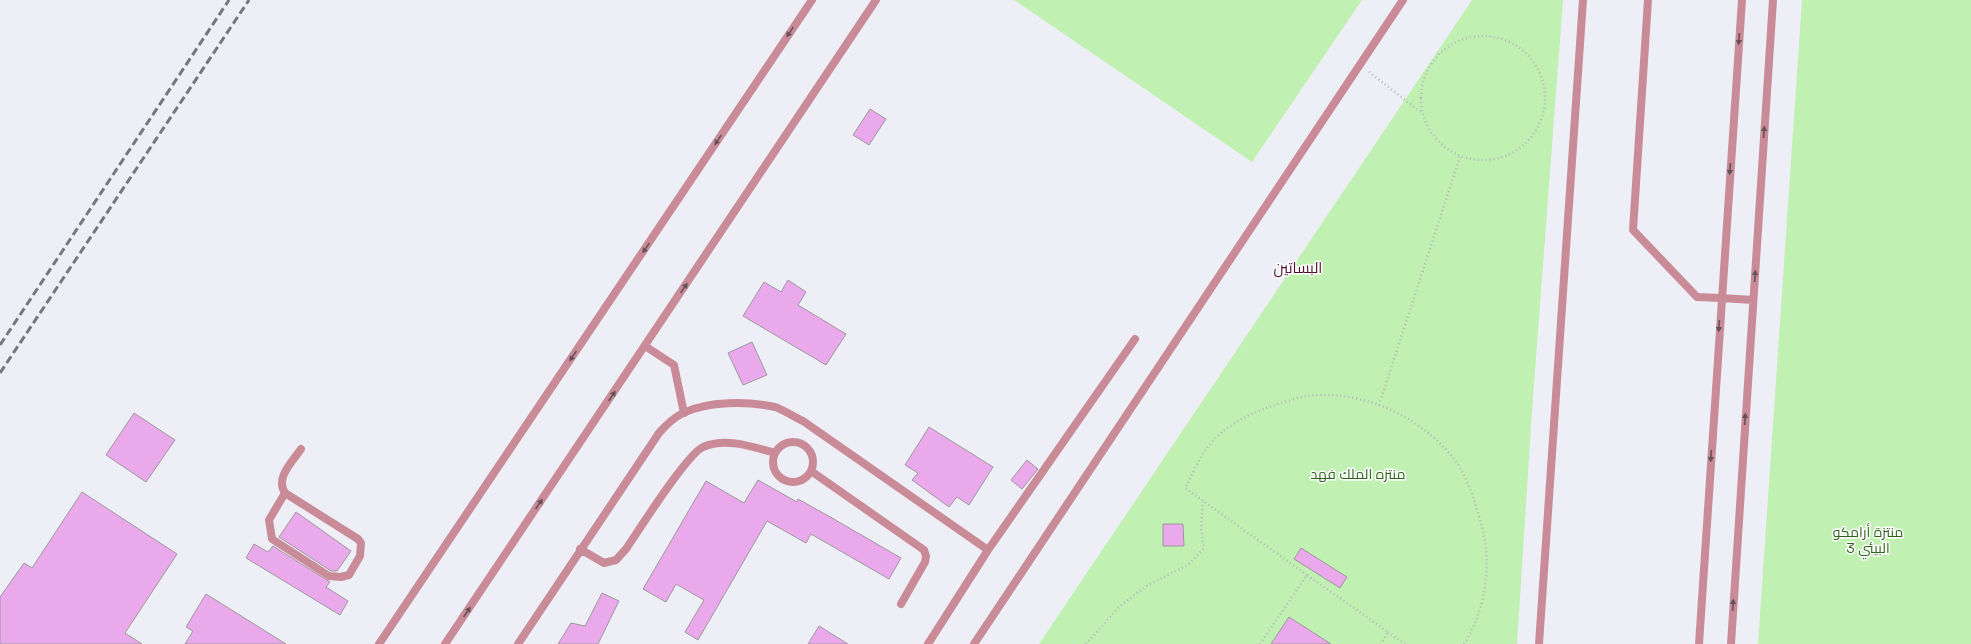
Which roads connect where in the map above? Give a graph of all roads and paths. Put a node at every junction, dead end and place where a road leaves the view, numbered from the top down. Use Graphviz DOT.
graph roads {
  1 [pos="812,0"];
  2 [pos="876,0"];
  3 [pos="1403,0"];
  4 [pos="1583,0"];
  5 [pos="1648,0"];
  6 [pos="1742,0"];
  7 [pos="1774,0"];
  8 [pos="1360,66"];
  9 [pos="1422,114"];
  10 [pos="1460,156"];
  11 [pos="1721,298"];
  12 [pos="1753,300"];
  13 [pos="1135,339"];
  14 [pos="645,346"];
  15 [pos="1380,405"];
  16 [pos="684,413"];
  17 [pos="301,449"];
  18 [pos="775,453"];
  19 [pos="811,471"];
  20 [pos="285,493"];
  21 [pos="1203,502"];
  22 [pos="580,549"];
  23 [pos="988,550"];
  24 [pos="1308,575"];
  25 [pos="900,604"];
  26 [pos="1388,632"];
  27 [pos="379,644"];
  28 [pos="445,644"];
  29 [pos="518,644"];
  30 [pos="928,644"];
  31 [pos="974,644"];
  32 [pos="1086,644"];
  33 [pos="1260,644"];
  34 [pos="1381,644"];
  35 [pos="1405,644"];
  36 [pos="1464,644"];
  37 [pos="1539,644"];
  38 [pos="1699,644"];
  39 [pos="1731,644"];
  1 -- 27 [label="street, one-way"];
  14 -- 2 [label="street, one-way"];
  3 -- 8 [label="street"];
  4 -- 37 [label="street"];
  5 -- 11 [label="street"];
  6 -- 11 [label="street, one-way"];
  12 -- 7 [label="street, one-way"];
  8 -- 9 [label="path"];
  8 -- 31 [label="street"];
  9 -- 10 [label="path"];
  9 -- 10 [label="path"];
  10 -- 15 [label="path"];
  11 -- 12 [label="street"];
  11 -- 38 [label="street, one-way"];
  39 -- 12 [label="street, one-way"];
  13 -- 23 [label="street"];
  14 -- 16 [label="street"];
  28 -- 14 [label="street, one-way"];
  15 -- 21 [label="path"];
  15 -- 36 [label="path"];
  16 -- 22 [label="street"];
  16 -- 23 [label="street"];
  17 -- 20 [label="street"];
  18 -- 19 [label="street"];
  18 -- 19 [label="street"];
  18 -- 22 [label="street"];
  19 -- 25 [label="street"];
  20 -- 20 [label="street"];
  21 -- 24 [label="path"];
  21 -- 32 [label="path"];
  22 -- 29 [label="street"];
  23 -- 30 [label="street"];
  24 -- 26 [label="path"];
  24 -- 33 [label="path"];
  26 -- 34 [label="path"];
  26 -- 35 [label="path"];
}
